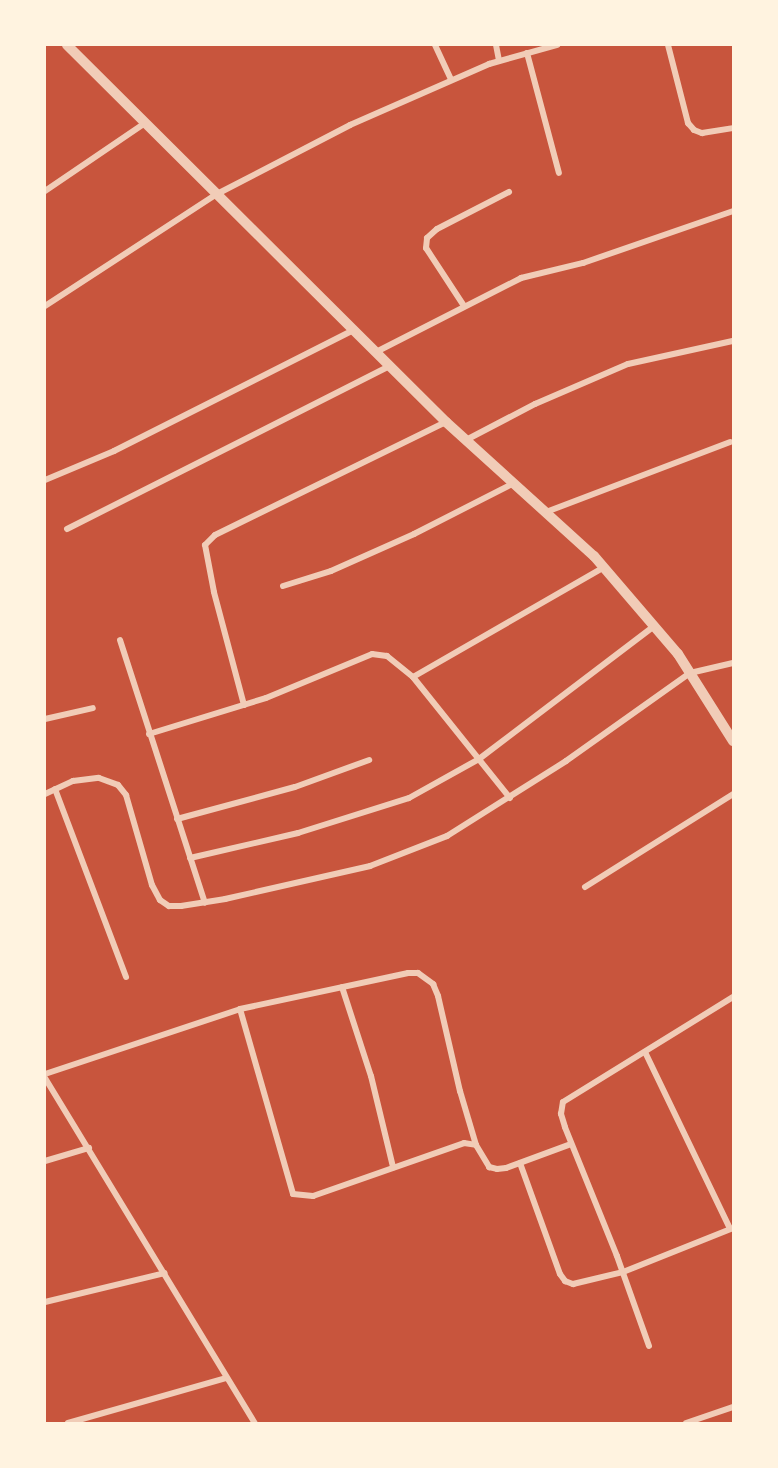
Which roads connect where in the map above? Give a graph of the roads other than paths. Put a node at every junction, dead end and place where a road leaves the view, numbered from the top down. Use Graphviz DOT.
graph roads {
  1 [pos="67,45"];
  2 [pos="435,45"];
  3 [pos="496,45"];
  4 [pos="557,45"];
  5 [pos="668,45"];
  6 [pos="527,53"];
  7 [pos="500,61"];
  8 [pos="451,79"];
  9 [pos="145,123"];
  10 [pos="733,128"];
  11 [pos="559,173"];
  12 [pos="45,191"];
  13 [pos="509,192"];
  14 [pos="217,194"];
  15 [pos="733,211"];
  16 [pos="45,306"];
  17 [pos="464,306"];
  18 [pos="354,330"];
  19 [pos="733,341"];
  20 [pos="376,352"];
  21 [pos="390,366"];
  22 [pos="446,422"];
  23 [pos="466,440"];
  24 [pos="730,442"];
  25 [pos="45,480"];
  26 [pos="514,483"];
  27 [pos="546,512"];
  28 [pos="68,529"];
  29 [pos="604,567"];
  30 [pos="283,586"];
  31 [pos="654,626"];
  32 [pos="120,640"];
  33 [pos="733,663"];
  34 [pos="690,673"];
  35 [pos="413,677"];
  36 [pos="244,705"];
  37 [pos="93,708"];
  38 [pos="45,719"];
  39 [pos="149,734"];
  40 [pos="733,741"];
  41 [pos="479,759"];
  42 [pos="369,760"];
  43 [pos="55,789"];
  44 [pos="45,794"];
  45 [pos="733,795"];
  46 [pos="510,798"];
  47 [pos="177,819"];
  48 [pos="190,858"];
  49 [pos="585,887"];
  50 [pos="205,903"];
  51 [pos="126,977"];
  52 [pos="342,987"];
  53 [pos="733,997"];
  54 [pos="240,1009"];
  55 [pos="645,1052"];
  56 [pos="45,1076"];
  57 [pos="571,1144"];
  58 [pos="476,1145"];
  59 [pos="88,1148"];
  60 [pos="45,1161"];
  61 [pos="520,1163"];
  62 [pos="393,1167"];
  63 [pos="732,1229"];
  64 [pos="623,1272"];
  65 [pos="165,1273"];
  66 [pos="45,1302"];
  67 [pos="649,1346"];
  68 [pos="226,1378"];
  69 [pos="733,1407"];
  70 [pos="68,1423"];
  71 [pos="255,1423"];
  72 [pos="686,1423"];
  1 -- 9 [label="street"];
  2 -- 8 [label="street"];
  3 -- 7 [label="street"];
  4 -- 6 [label="street"];
  5 -- 10 [label="street"];
  6 -- 7 [label="street"];
  6 -- 11 [label="street"];
  7 -- 8 [label="street"];
  8 -- 14 [label="street"];
  9 -- 12 [label="street"];
  9 -- 14 [label="street"];
  13 -- 17 [label="street"];
  14 -- 16 [label="street"];
  14 -- 18 [label="street"];
  15 -- 17 [label="street"];
  17 -- 20 [label="street"];
  18 -- 20 [label="street"];
  18 -- 25 [label="street"];
  19 -- 23 [label="street"];
  20 -- 21 [label="street"];
  21 -- 22 [label="street"];
  21 -- 28 [label="street"];
  22 -- 23 [label="street"];
  22 -- 36 [label="street"];
  23 -- 26 [label="street"];
  24 -- 27 [label="street"];
  26 -- 27 [label="street"];
  26 -- 30 [label="street"];
  27 -- 29 [label="street"];
  29 -- 31 [label="street"];
  29 -- 35 [label="street"];
  31 -- 34 [label="street"];
  31 -- 41 [label="street"];
  32 -- 39 [label="street"];
  33 -- 34 [label="street"];
  34 -- 40 [label="street"];
  34 -- 46 [label="street"];
  35 -- 36 [label="street"];
  35 -- 41 [label="street"];
  36 -- 39 [label="street"];
  37 -- 38 [label="street"];
  39 -- 47 [label="street"];
  41 -- 46 [label="street"];
  41 -- 48 [label="street"];
  42 -- 47 [label="street"];
  43 -- 44 [label="street"];
  43 -- 50 [label="street"];
  43 -- 51 [label="street"];
  45 -- 49 [label="street"];
  46 -- 50 [label="street"];
  47 -- 48 [label="street"];
  48 -- 50 [label="street"];
  52 -- 54 [label="street"];
  52 -- 58 [label="street"];
  52 -- 62 [label="street"];
  53 -- 55 [label="street"];
  54 -- 56 [label="street"];
  54 -- 62 [label="street"];
  55 -- 57 [label="street"];
  55 -- 63 [label="street"];
  56 -- 59 [label="street"];
  57 -- 61 [label="street"];
  57 -- 64 [label="street"];
  58 -- 61 [label="street"];
  58 -- 62 [label="street"];
  59 -- 60 [label="street"];
  59 -- 65 [label="street"];
  61 -- 64 [label="street"];
  63 -- 64 [label="street"];
  64 -- 67 [label="street"];
  65 -- 66 [label="street"];
  65 -- 68 [label="street"];
  68 -- 70 [label="street"];
  68 -- 71 [label="street"];
  69 -- 72 [label="street"];
}
